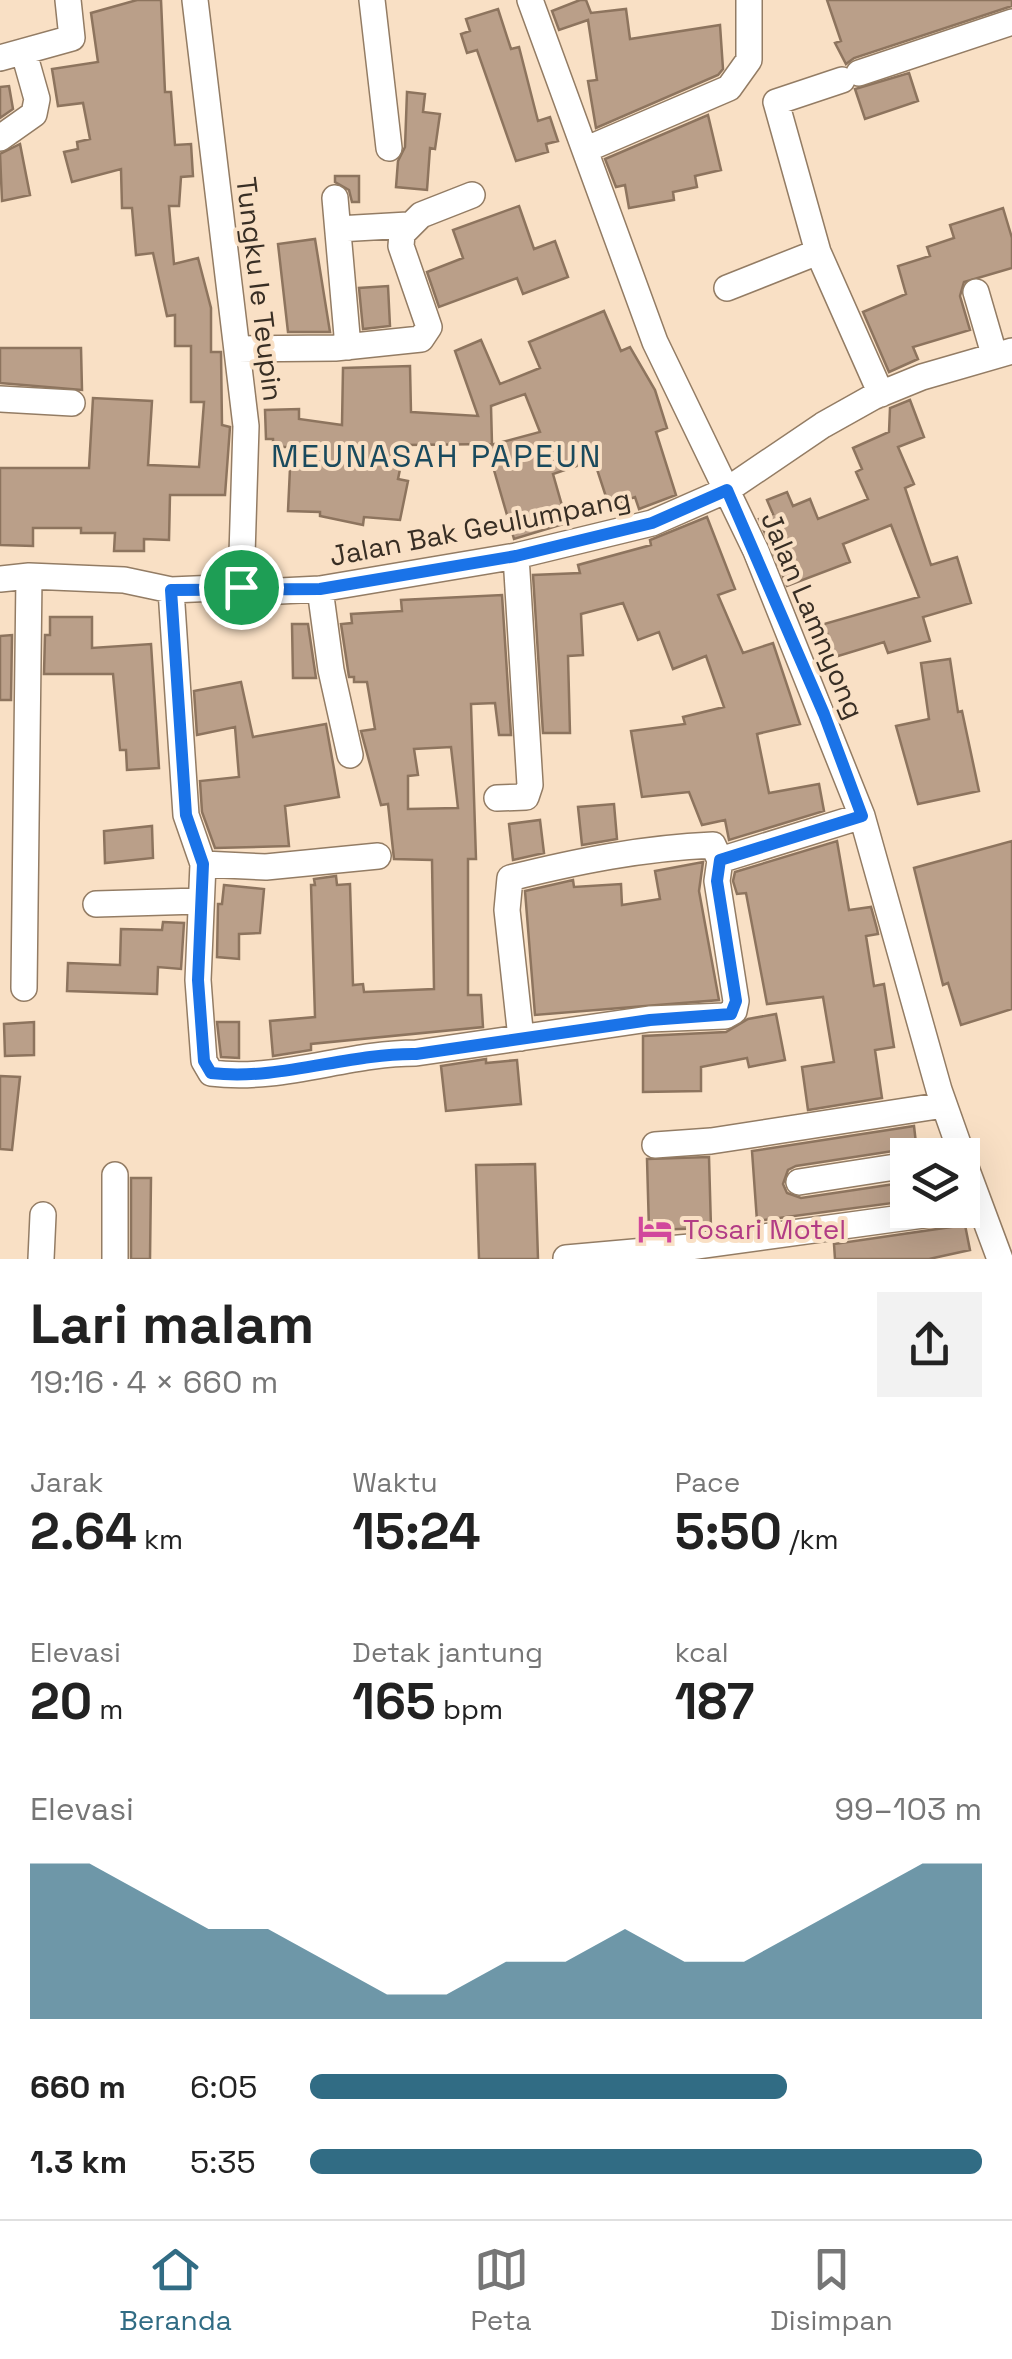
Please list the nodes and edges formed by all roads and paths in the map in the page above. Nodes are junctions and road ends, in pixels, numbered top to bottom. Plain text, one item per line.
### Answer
1 (68, 0) edge
2 (195, 0) edge
3 (372, 0) edge
4 (530, 0) edge
5 (749, 0) edge
6 (1012, 22) edge
7 (12, 55) edge
8 (0, 138) edge
9 (389, 148) dead end
10 (587, 148) junction
11 (472, 195) dead end
12 (335, 198) dead end
13 (408, 225) junction
14 (338, 230) junction
15 (818, 252) junction
16 (726, 288) dead end
17 (976, 292) dead end
18 (348, 347) junction
19 (238, 350) junction
20 (1003, 352) edge
21 (881, 394) junction
22 (0, 400) edge
23 (72, 403) dead end
24 (727, 490) junction
25 (516, 556) junction
26 (29, 576) junction
27 (0, 580) edge
28 (241, 587) junction
29 (320, 589) junction
30 (171, 590) junction
31 (350, 755) dead end
32 (496, 798) dead end
33 (862, 816) junction
34 (378, 856) dead end
35 (720, 860) junction
36 (203, 864) junction
37 (198, 901) junction
38 (96, 904) dead end
39 (24, 988) dead end
40 (521, 1038) junction
41 (944, 1105) junction
42 (956, 1138) edge
43 (655, 1145) dead end
44 (890, 1168) edge
45 (114, 1174) dead end
46 (799, 1182) dead end
47 (43, 1215) dead end
48 (890, 1220) edge
49 (980, 1228) edge
50 (566, 1258) edge
51 (41, 1259) edge
52 (116, 1259) edge
53 (1000, 1259) edge

1 - 7 street
2 - 19 street, Tungku Ie Teupin
3 - 9 street
4 - 10 street, Jalan Lamnyong
5 - 10 street
6 - 15 street
7 - 8 street
10 - 24 street, Jalan Lamnyong
11 - 13 street
12 - 14 street
13 - 14 street
13 - 18 street
14 - 18 street
15 - 16 street
15 - 21 street
17 - 20 street
18 - 19 street
19 - 28 street, Tungku Ie Teupin
20 - 21 street, Jalan Bak Geulumpang
21 - 24 street, Jalan Bak Geulumpang
22 - 23 street
24 - 25 street, Jalan Bak Geulumpang
24 - 33 street, Jalan Lamnyong
25 - 29 street, Jalan Bak Geulumpang
25 - 32 street
26 - 27 street, Jalan Bak Geulumpang
26 - 30 street, Jalan Bak Geulumpang
26 - 39 street
28 - 29 street, Jalan Bak Geulumpang
28 - 30 street, Jalan Bak Geulumpang
29 - 31 street
30 - 36 street
33 - 35 street
33 - 41 street, Jalan Lamnyong
34 - 36 street
35 - 40 street
35 - 40 street
36 - 37 street
37 - 38 street
37 - 40 street
41 - 42 street, Jalan Lamnyong
41 - 43 street
44 - 46 street
45 - 52 street
47 - 51 street
48 - 50 street
49 - 53 street, Jalan Lamnyong

